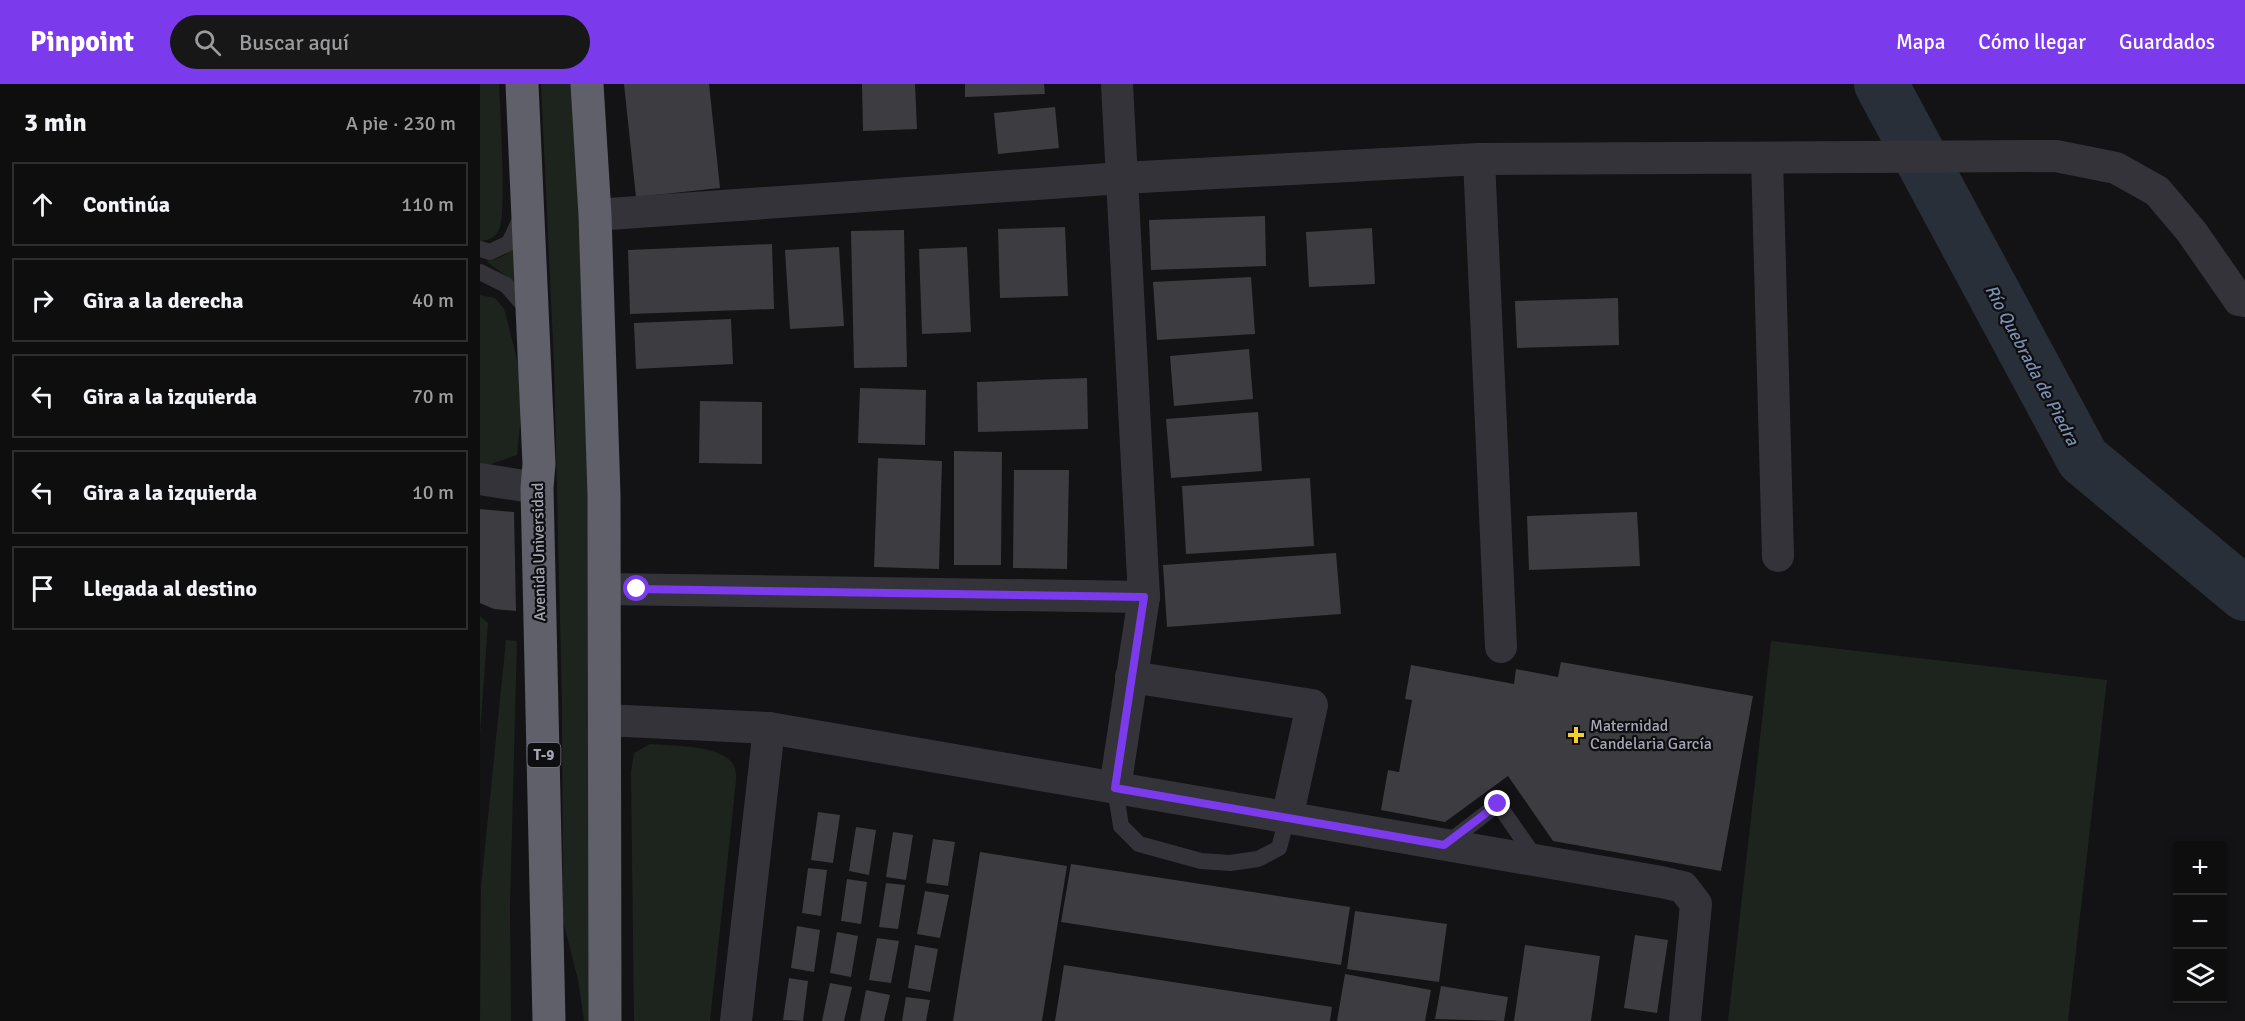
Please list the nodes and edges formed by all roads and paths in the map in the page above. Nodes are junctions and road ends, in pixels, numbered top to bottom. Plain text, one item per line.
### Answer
1 (522, 84) edge
2 (587, 84) edge
3 (1117, 84) edge
4 (1767, 158) junction
5 (1479, 159) junction
6 (1122, 178) junction
7 (527, 206) junction
8 (595, 215) junction
9 (480, 249) edge
10 (480, 272) edge
11 (2245, 301) edge
12 (533, 337) junction
13 (480, 479) edge
14 (537, 488) junction
15 (1778, 556) dead end
16 (604, 588) junction
17 (1144, 597) junction
18 (1501, 647) dead end
19 (1131, 677) junction
20 (605, 720) junction
21 (769, 728) junction
22 (1115, 788) junction
23 (1287, 819) junction
24 (1444, 845) junction
25 (1538, 861) junction
26 (549, 1021) edge
27 (605, 1021) edge
28 (736, 1021) edge
29 (1685, 1021) edge

1 - 7 highway, Avenida Universidad / T-9
2 - 8 highway
3 - 6 street
4 - 5 street
4 - 11 street
4 - 15 street
5 - 6 street
5 - 18 street
6 - 8 street
6 - 17 street
7 - 9 lane
7 - 12 highway, Avenida Universidad / T-9
8 - 16 highway
10 - 12 lane
12 - 14 highway, Avenida Universidad / T-9
13 - 14 street
14 - 26 highway, Avenida Universidad / T-9
16 - 17 street
16 - 20 highway
17 - 19 street
19 - 22 street
19 - 23 street
20 - 21 street
20 - 27 highway
21 - 22 street
21 - 28 street
22 - 23 street
22 - 23 lane
23 - 24 street
24 - 25 street
24 - 25 lane
25 - 29 street

